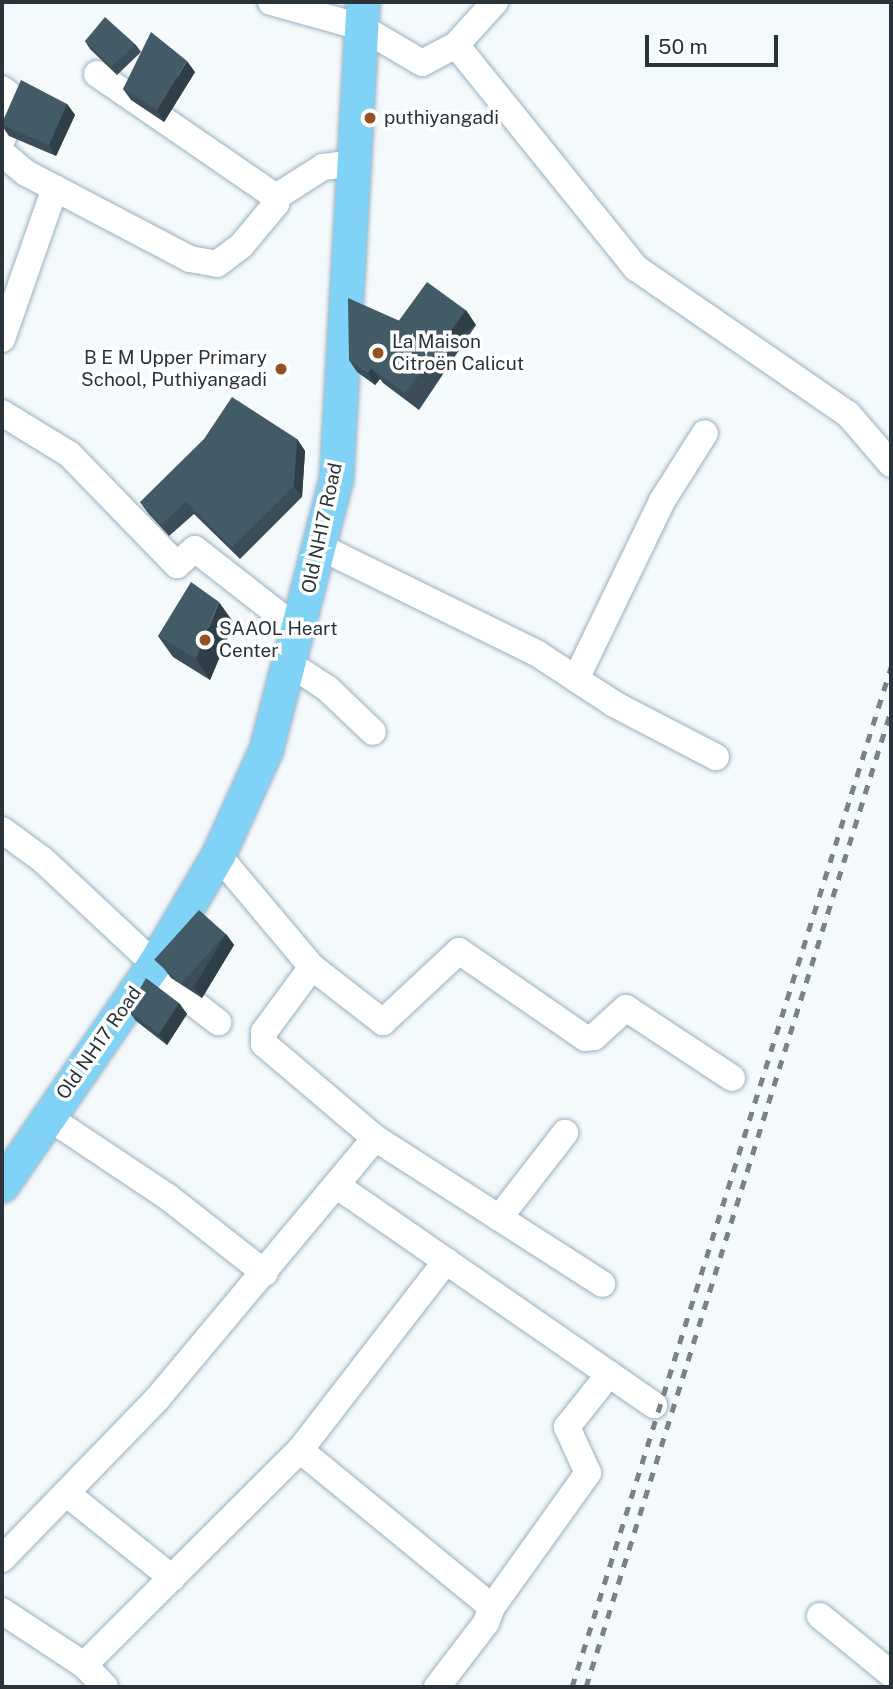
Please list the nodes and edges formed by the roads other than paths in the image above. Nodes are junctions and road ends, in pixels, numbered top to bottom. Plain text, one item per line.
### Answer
1 (271, 2) edge
2 (495, 2) edge
3 (362, 14) edge
4 (456, 45) junction
5 (97, 74) dead end
6 (2, 89) edge
7 (2, 140) edge
8 (2, 153) edge
9 (354, 163) junction
10 (55, 188) junction
11 (276, 197) junction
12 (2, 339) edge
13 (2, 413) edge
14 (705, 433) dead end
15 (891, 464) edge
16 (318, 547) junction
17 (300, 631) junction
18 (290, 664) junction
19 (576, 679) junction
20 (373, 732) dead end
21 (716, 757) dead end
22 (2, 830) edge
23 (218, 855) junction
24 (152, 967) junction
25 (312, 967) junction
26 (218, 1021) dead end
27 (732, 1078) dead end
28 (48, 1117) junction
29 (565, 1133) dead end
30 (375, 1138) junction
31 (2, 1185) edge
32 (336, 1185) junction
33 (499, 1218) junction
34 (446, 1261) junction
35 (265, 1273) junction
36 (602, 1284) dead end
37 (609, 1374) junction
38 (654, 1405) dead end
39 (300, 1450) junction
40 (66, 1493) junction
41 (2, 1559) edge
42 (172, 1578) junction
43 (492, 1607) junction
44 (2, 1611) edge
45 (820, 1616) dead end
46 (891, 1674) edge
47 (90, 1678) edge
48 (437, 1687) edge

1 - 3 street
2 - 4 street
3 - 4 street
3 - 9 main road, Old NH17 Road
4 - 15 street
5 - 11 street
6 - 7 street
8 - 10 street
9 - 11 street
9 - 16 main road, Old NH17 Road
10 - 11 street
10 - 12 street
13 - 17 street
14 - 19 street
16 - 17 main road, Old NH17 Road
16 - 19 street
17 - 18 main road, Old NH17 Road
18 - 20 street
18 - 23 main road, Old NH17 Road
19 - 21 street
22 - 24 street
23 - 24 main road, Old NH17 Road
23 - 25 street
24 - 26 street
24 - 28 main road, Old NH17 Road
25 - 27 street
25 - 30 street
28 - 31 main road, Old NH17 Road
28 - 35 street
29 - 33 street
30 - 32 street
30 - 33 street
32 - 34 street
32 - 35 street
33 - 36 street
34 - 37 street
34 - 39 street
35 - 40 street
37 - 38 street
37 - 43 street
39 - 42 street
39 - 43 street
40 - 41 street
40 - 42 street
42 - 47 street
43 - 48 street
44 - 47 street
45 - 46 street

